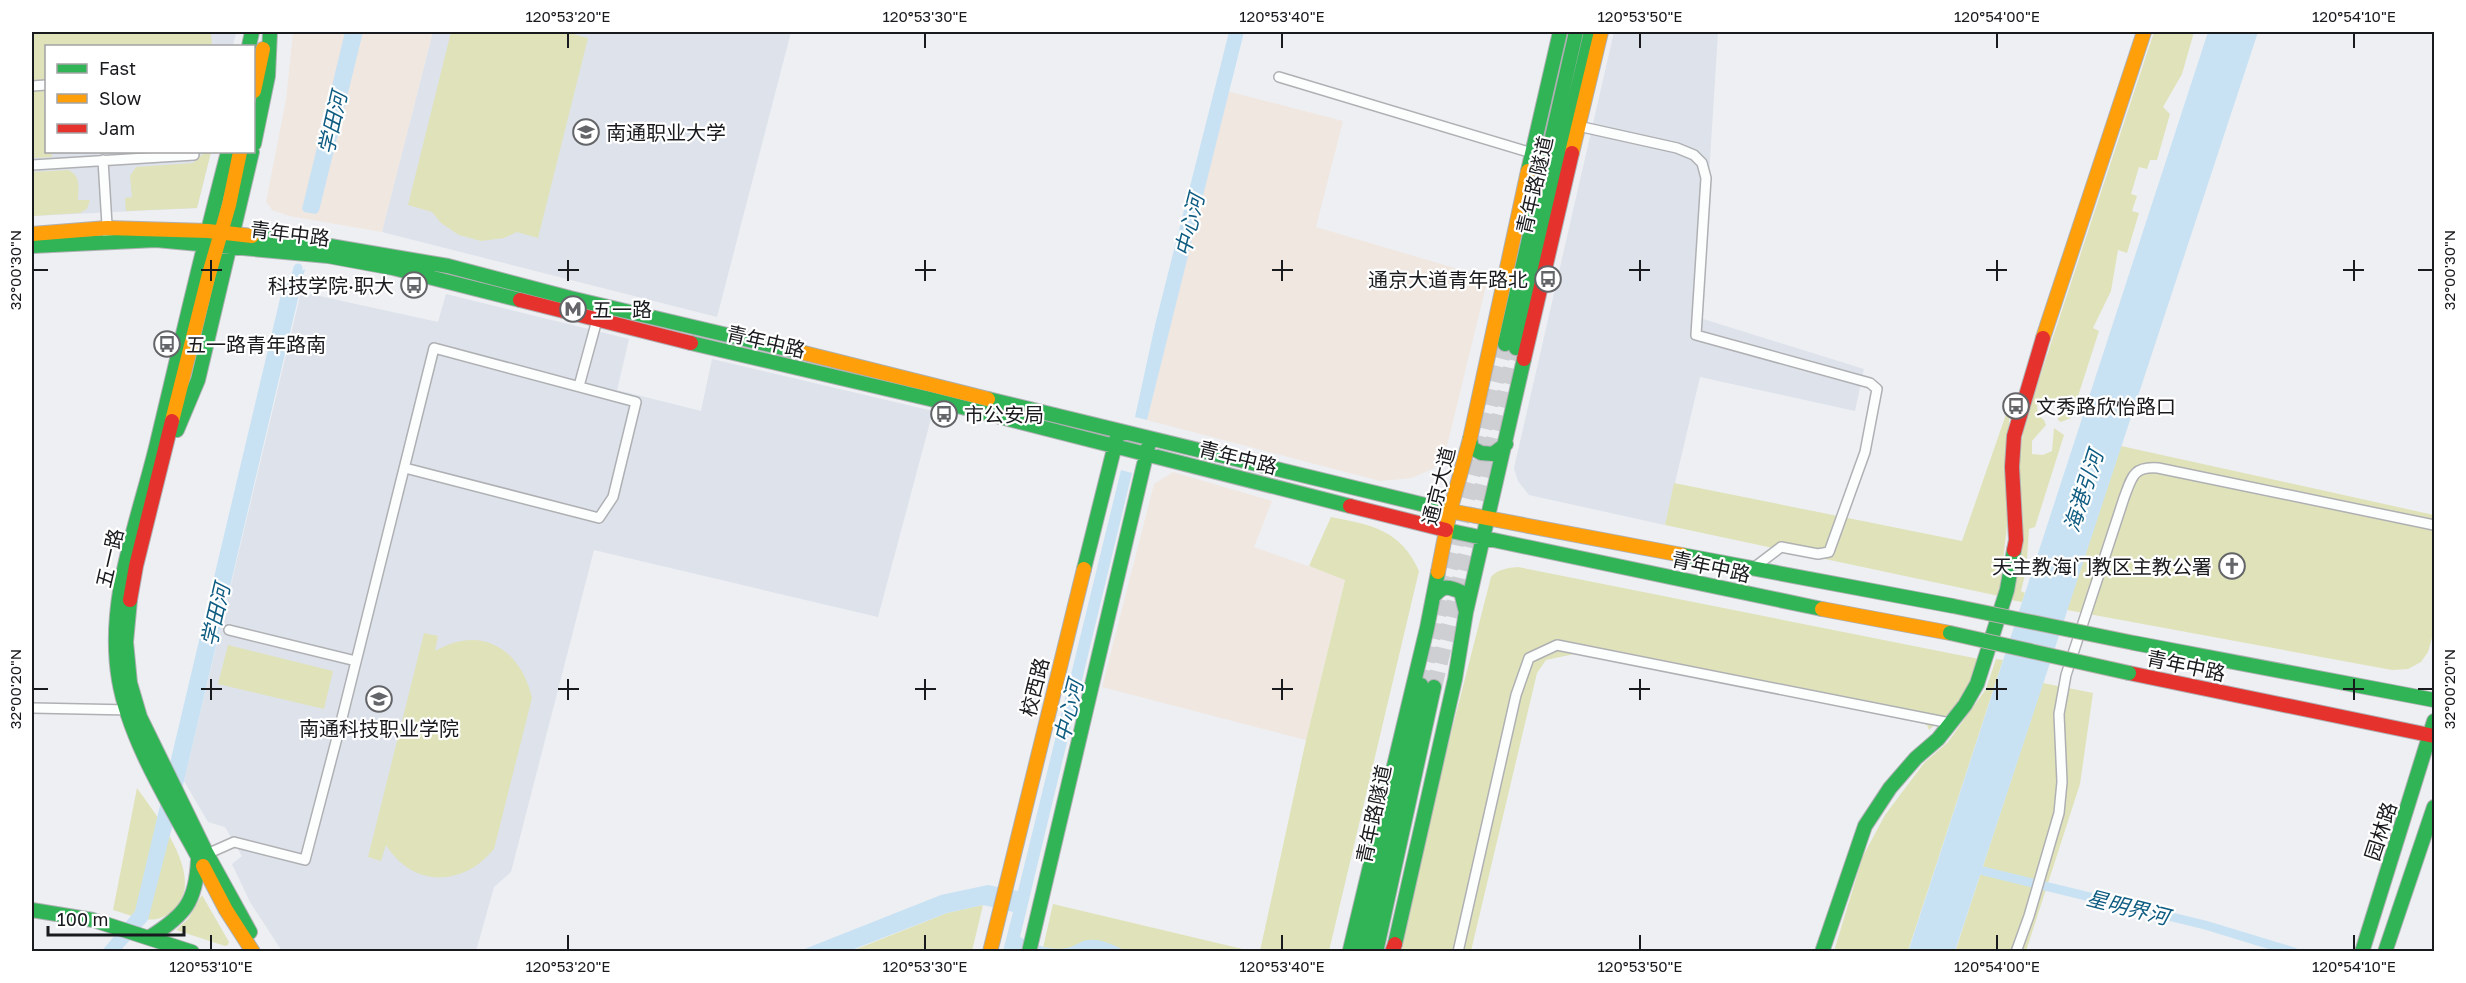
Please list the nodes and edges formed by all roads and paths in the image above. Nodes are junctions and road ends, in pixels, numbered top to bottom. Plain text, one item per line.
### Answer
1 (266, 32) edge
2 (270, 32) edge
3 (1560, 32) edge
4 (1576, 32) edge
5 (1591, 32) edge
6 (1601, 32) edge
7 (2144, 32) edge
8 (1279, 77) dead end
9 (255, 86) edge
10 (1578, 126) junction
11 (255, 139) edge
12 (228, 153) edge
13 (240, 153) edge
14 (252, 153) edge
15 (1532, 153) junction
16 (194, 155) dead end
17 (103, 160) junction
18 (32, 165) edge
19 (32, 234) edge
20 (108, 235) junction
21 (219, 238) junction
22 (32, 246) edge
23 (597, 320) junction
24 (579, 386) junction
25 (1116, 439) junction
26 (1470, 439) junction
27 (1150, 440) junction
28 (1506, 444) junction
29 (1147, 454) junction
30 (405, 468) junction
31 (1450, 511) junction
32 (1490, 519) junction
33 (2434, 525) edge
34 (1446, 530) junction
35 (1484, 539) junction
36 (1752, 569) junction
37 (1433, 597) junction
38 (1466, 612) junction
39 (229, 630) dead end
40 (356, 661) junction
41 (2434, 700) edge
42 (32, 708) edge
43 (133, 709) junction
44 (1950, 723) junction
45 (2433, 731) edge
46 (2434, 807) edge
47 (180, 812) junction
48 (202, 856) junction
49 (32, 910) edge
50 (145, 935) junction
51 (1030, 946) edge
52 (1393, 949) edge
53 (192, 951) edge
54 (253, 951) edge
55 (262, 951) edge
56 (990, 951) edge
57 (1353, 951) edge
58 (1376, 951) edge
59 (1458, 951) edge
60 (1822, 951) edge
61 (2016, 951) edge
62 (2362, 951) edge
63 (2385, 951) edge

1 - 9 main road
2 - 11 main road
3 - 15 main road, 通京大道
4 - 5 main road, 青年路隧道
6 - 10 main road
7 - 44 main road
8 - 15 street
10 - 28 main road
10 - 36 street
12 - 21 main road, 五一路
13 - 21 main road, 五一路
14 - 21 main road
15 - 26 main road, 通京大道
16 - 17 street
17 - 18 street
17 - 20 street
19 - 20 main road, 青年中路
20 - 21 main road, 青年中路
20 - 22 main road, 青年中路
21 - 23 main road, 青年中路
21 - 25 main road, 青年中路
21 - 43 main road, 五一路
21 - 43 main road, 五一路
23 - 24 street
23 - 25 main road, 青年中路
24 - 30 street
24 - 30 street
25 - 27 main road, 青年中路
25 - 29 main road, 青年中路
25 - 56 main road, 校西路
26 - 28 main road
26 - 31 main road, 通京大道
27 - 29 main road
27 - 31 main road, 青年中路
28 - 32 main road
29 - 34 main road, 青年中路
29 - 51 main road
30 - 40 street
31 - 32 main road, 青年中路
31 - 34 main road, 通京大道
32 - 35 main road
32 - 36 main road, 青年中路
33 - 61 street
34 - 35 main road, 青年中路
34 - 37 main road, 通京大道
35 - 38 main road
35 - 45 main road, 青年中路, bridge
36 - 41 main road, 青年中路, bridge
37 - 38 main road
37 - 57 main road, 通京大道
38 - 52 main road
39 - 40 street
40 - 48 street
42 - 43 street
43 - 47 main road, 五一路
43 - 47 main road, 五一路
44 - 59 street
44 - 60 main road
45 - 62 main road, 园林路
46 - 63 main road
47 - 48 main road, 五一路
48 - 50 main road
48 - 54 main road, 五一路
48 - 55 main road, 五一路
49 - 50 main road
50 - 53 main road
57 - 58 main road, 青年路隧道

